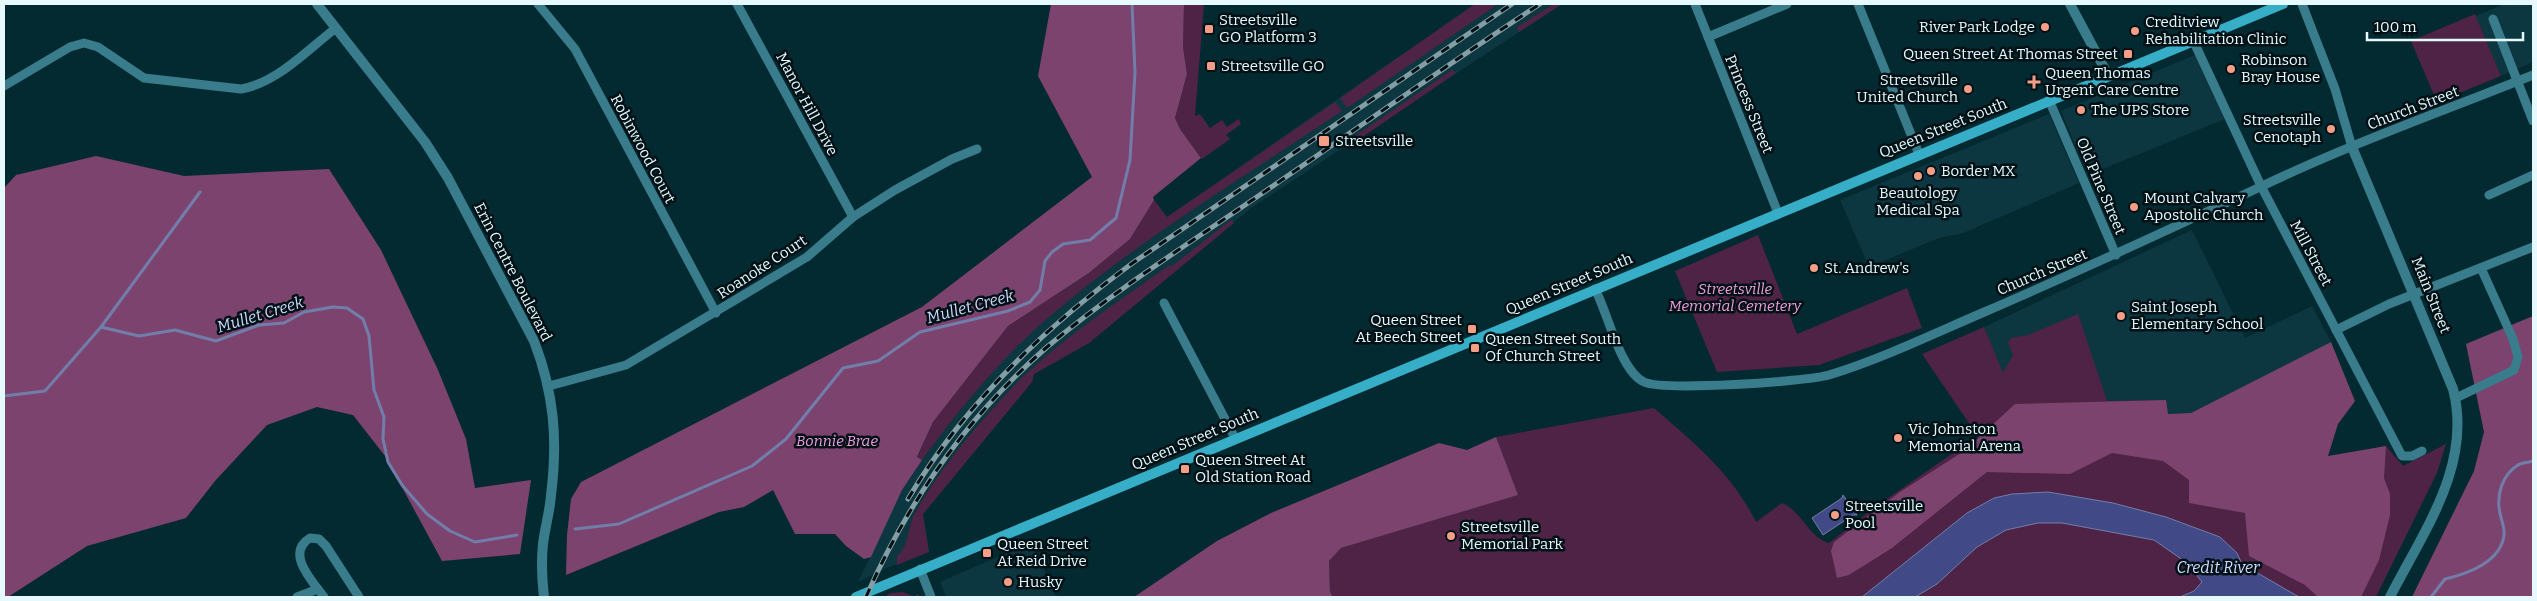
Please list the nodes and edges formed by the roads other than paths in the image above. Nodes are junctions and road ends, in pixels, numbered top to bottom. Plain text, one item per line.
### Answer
1 (317, 4) edge
2 (538, 4) edge
3 (737, 4) edge
4 (1695, 4) edge
5 (1787, 4) edge
6 (1858, 4) edge
7 (2070, 4) edge
8 (2282, 4) edge
9 (2302, 4) edge
10 (2493, 19) dead end
11 (336, 28) junction
12 (1708, 36) junction
13 (2193, 40) junction
14 (2533, 74) edge
15 (2108, 75) junction
16 (2517, 81) junction
17 (4, 86) edge
18 (2049, 100) junction
19 (2533, 121) edge
20 (2352, 147) junction
21 (977, 149) dead end
22 (1918, 154) junction
23 (2533, 176) edge
24 (2261, 186) junction
25 (2489, 195) dead end
26 (1778, 213) junction
27 (853, 217) junction
28 (2533, 247) edge
29 (2116, 255) junction
30 (2481, 268) junction
31 (1595, 289) junction
32 (2415, 294) junction
33 (1164, 303) dead end
34 (716, 313) junction
35 (2336, 330) junction
36 (550, 386) junction
37 (2456, 398) junction
38 (1235, 438) junction
39 (2422, 452) dead end
40 (920, 569) junction
41 (318, 589) junction
42 (297, 597) edge
43 (324, 597) edge
44 (358, 597) edge
45 (544, 597) edge
46 (856, 597) edge
47 (931, 597) edge
48 (2390, 597) edge

1 - 11 street, Erin Centre Boulevard
2 - 34 street, Robinwood Court
3 - 27 street, Manor Hill Drive
4 - 12 street, Princess Street
5 - 12 street
6 - 22 street
7 - 15 street
8 - 13 main road, Queen Street South
9 - 20 street, Main Street
10 - 16 street
11 - 17 street
11 - 36 street, Erin Centre Boulevard
12 - 26 street, Princess Street
13 - 15 main road, Queen Street South
13 - 24 street, Mill Street
14 - 16 street, Church Street
15 - 18 main road, Queen Street South
16 - 19 street
16 - 20 street, Church Street
18 - 22 main road, Queen Street South
18 - 29 street, Old Pine Street
20 - 24 street, Church Street
20 - 32 street, Main Street
21 - 27 street, Roanoke Court
22 - 26 main road, Queen Street South
23 - 25 street
24 - 29 street, Church Street
24 - 35 street, Mill Street
26 - 31 main road, Queen Street South
27 - 34 street, Roanoke Court
28 - 30 street
29 - 31 street, Church Street
30 - 32 street
30 - 37 street
31 - 38 main road, Queen Street South
32 - 35 street
32 - 37 street, Main Street
33 - 38 street
34 - 36 street, Roanoke Court
35 - 39 street, Mill Street
36 - 45 street, Erin Centre Boulevard
37 - 48 street, Main Street
38 - 40 main road, Queen Street South
40 - 46 main road, Queen Street South
40 - 47 street
41 - 42 street
41 - 43 street
41 - 44 street

